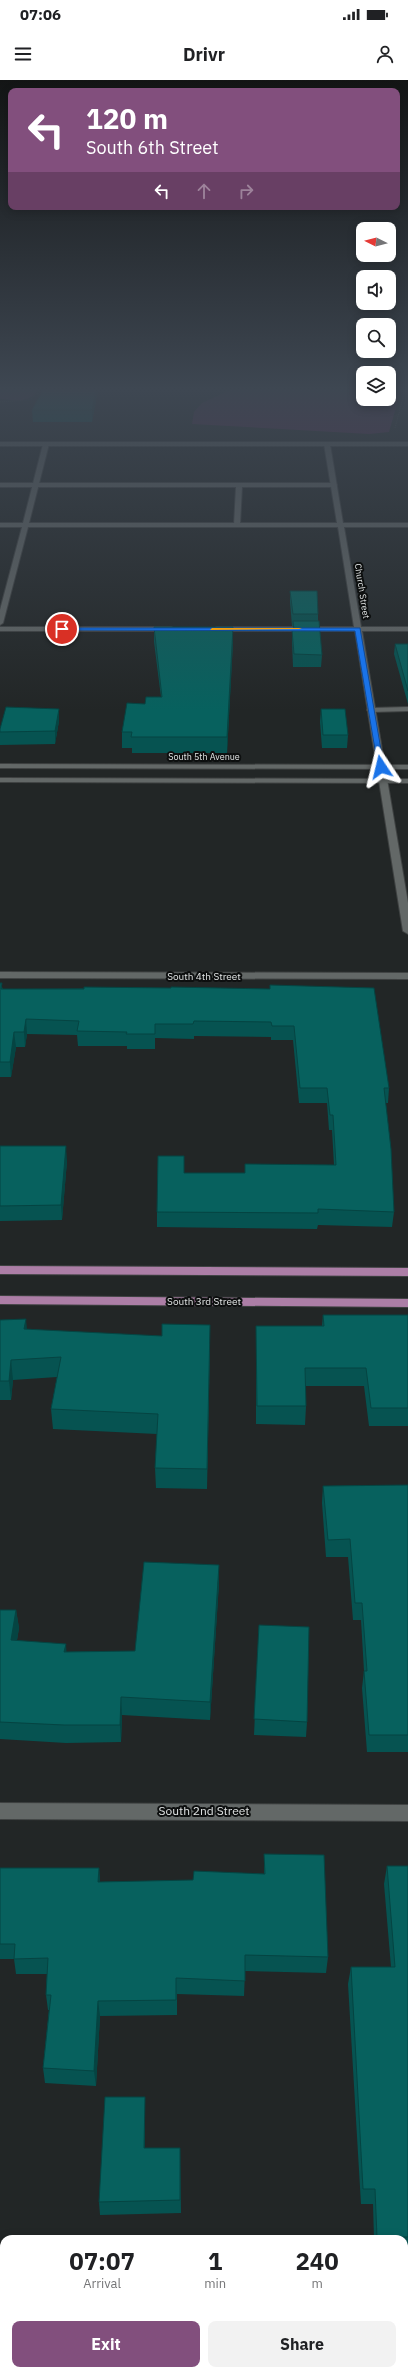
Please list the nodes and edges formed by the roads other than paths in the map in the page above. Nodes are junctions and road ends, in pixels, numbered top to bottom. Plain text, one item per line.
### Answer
1 (33, 497) edge
2 (238, 497) edge
3 (336, 497) edge
4 (0, 525) edge
5 (25, 525) junction
6 (237, 525) junction
7 (341, 525) junction
8 (408, 525) edge
9 (0, 623) edge
10 (0, 629) edge
11 (183, 629) edge
12 (207, 629) edge
13 (358, 629) junction
14 (408, 630) edge
15 (371, 710) junction
16 (408, 710) edge
17 (0, 766) edge
18 (381, 767) junction
19 (408, 767) edge
20 (0, 780) edge
21 (383, 781) junction
22 (408, 781) edge
23 (408, 931) edge
24 (0, 975) edge
25 (408, 976) edge
26 (0, 1270) edge
27 (408, 1272) edge
28 (0, 1300) edge
29 (408, 1303) edge
30 (0, 1811) edge
31 (408, 1812) edge

1 - 5 street
2 - 6 street
3 - 7 street, Church Street
4 - 5 street
5 - 6 street
5 - 9 street
6 - 7 street
7 - 8 street
7 - 13 street, Church Street
10 - 11 street
12 - 13 street
13 - 14 street
13 - 15 street, Church Street
15 - 16 street
15 - 18 street, Church Street
17 - 18 street, South 5th Avenue
18 - 19 street, South 5th Avenue
18 - 21 street, Church Street
20 - 21 street
21 - 22 street
21 - 23 street, Church Street
24 - 25 street, South 4th Street
26 - 27 main road
28 - 29 main road, South 3rd Street
30 - 31 street, South 2nd Street

